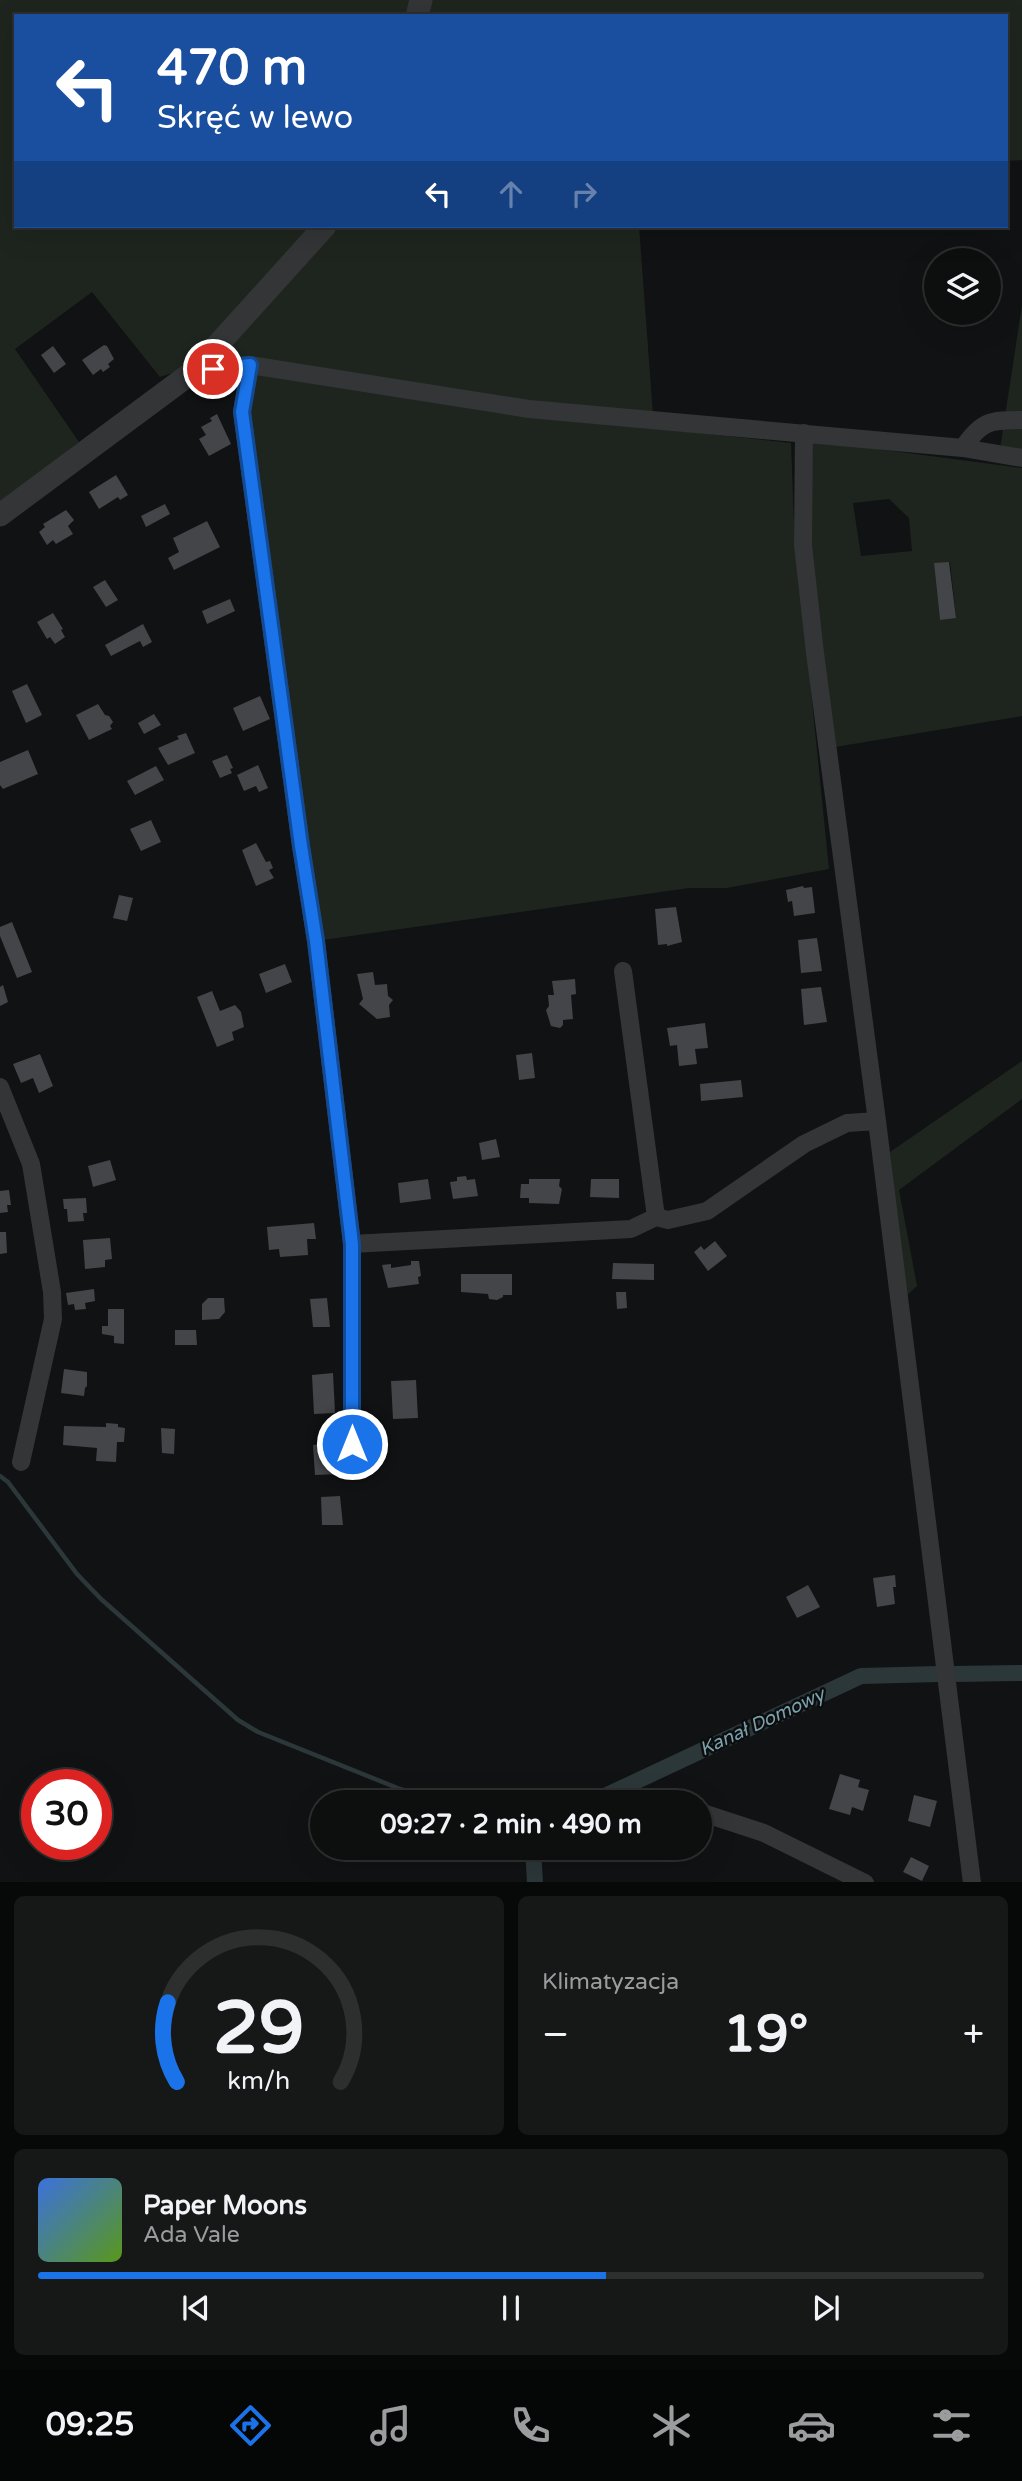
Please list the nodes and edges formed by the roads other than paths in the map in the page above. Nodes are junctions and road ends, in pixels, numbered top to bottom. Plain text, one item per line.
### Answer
1 (323, 228) edge
2 (250, 365) junction
3 (194, 371) junction
4 (1022, 420) edge
5 (804, 433) junction
6 (963, 448) junction
7 (1022, 458) edge
8 (0, 515) edge
9 (623, 971) dead end
10 (0, 1087) edge
11 (877, 1121) junction
12 (656, 1217) junction
13 (352, 1244) junction
14 (352, 1444) dead end
15 (21, 1462) dead end
16 (712, 1816) edge
17 (865, 1882) edge
18 (972, 1882) edge

1 - 3 street
2 - 3 street
2 - 5 street
2 - 13 street
3 - 8 street
4 - 6 street
5 - 6 street
5 - 11 street
6 - 7 street
9 - 12 street
10 - 15 street
11 - 12 street
11 - 18 street
12 - 13 street
13 - 14 street
16 - 17 street

